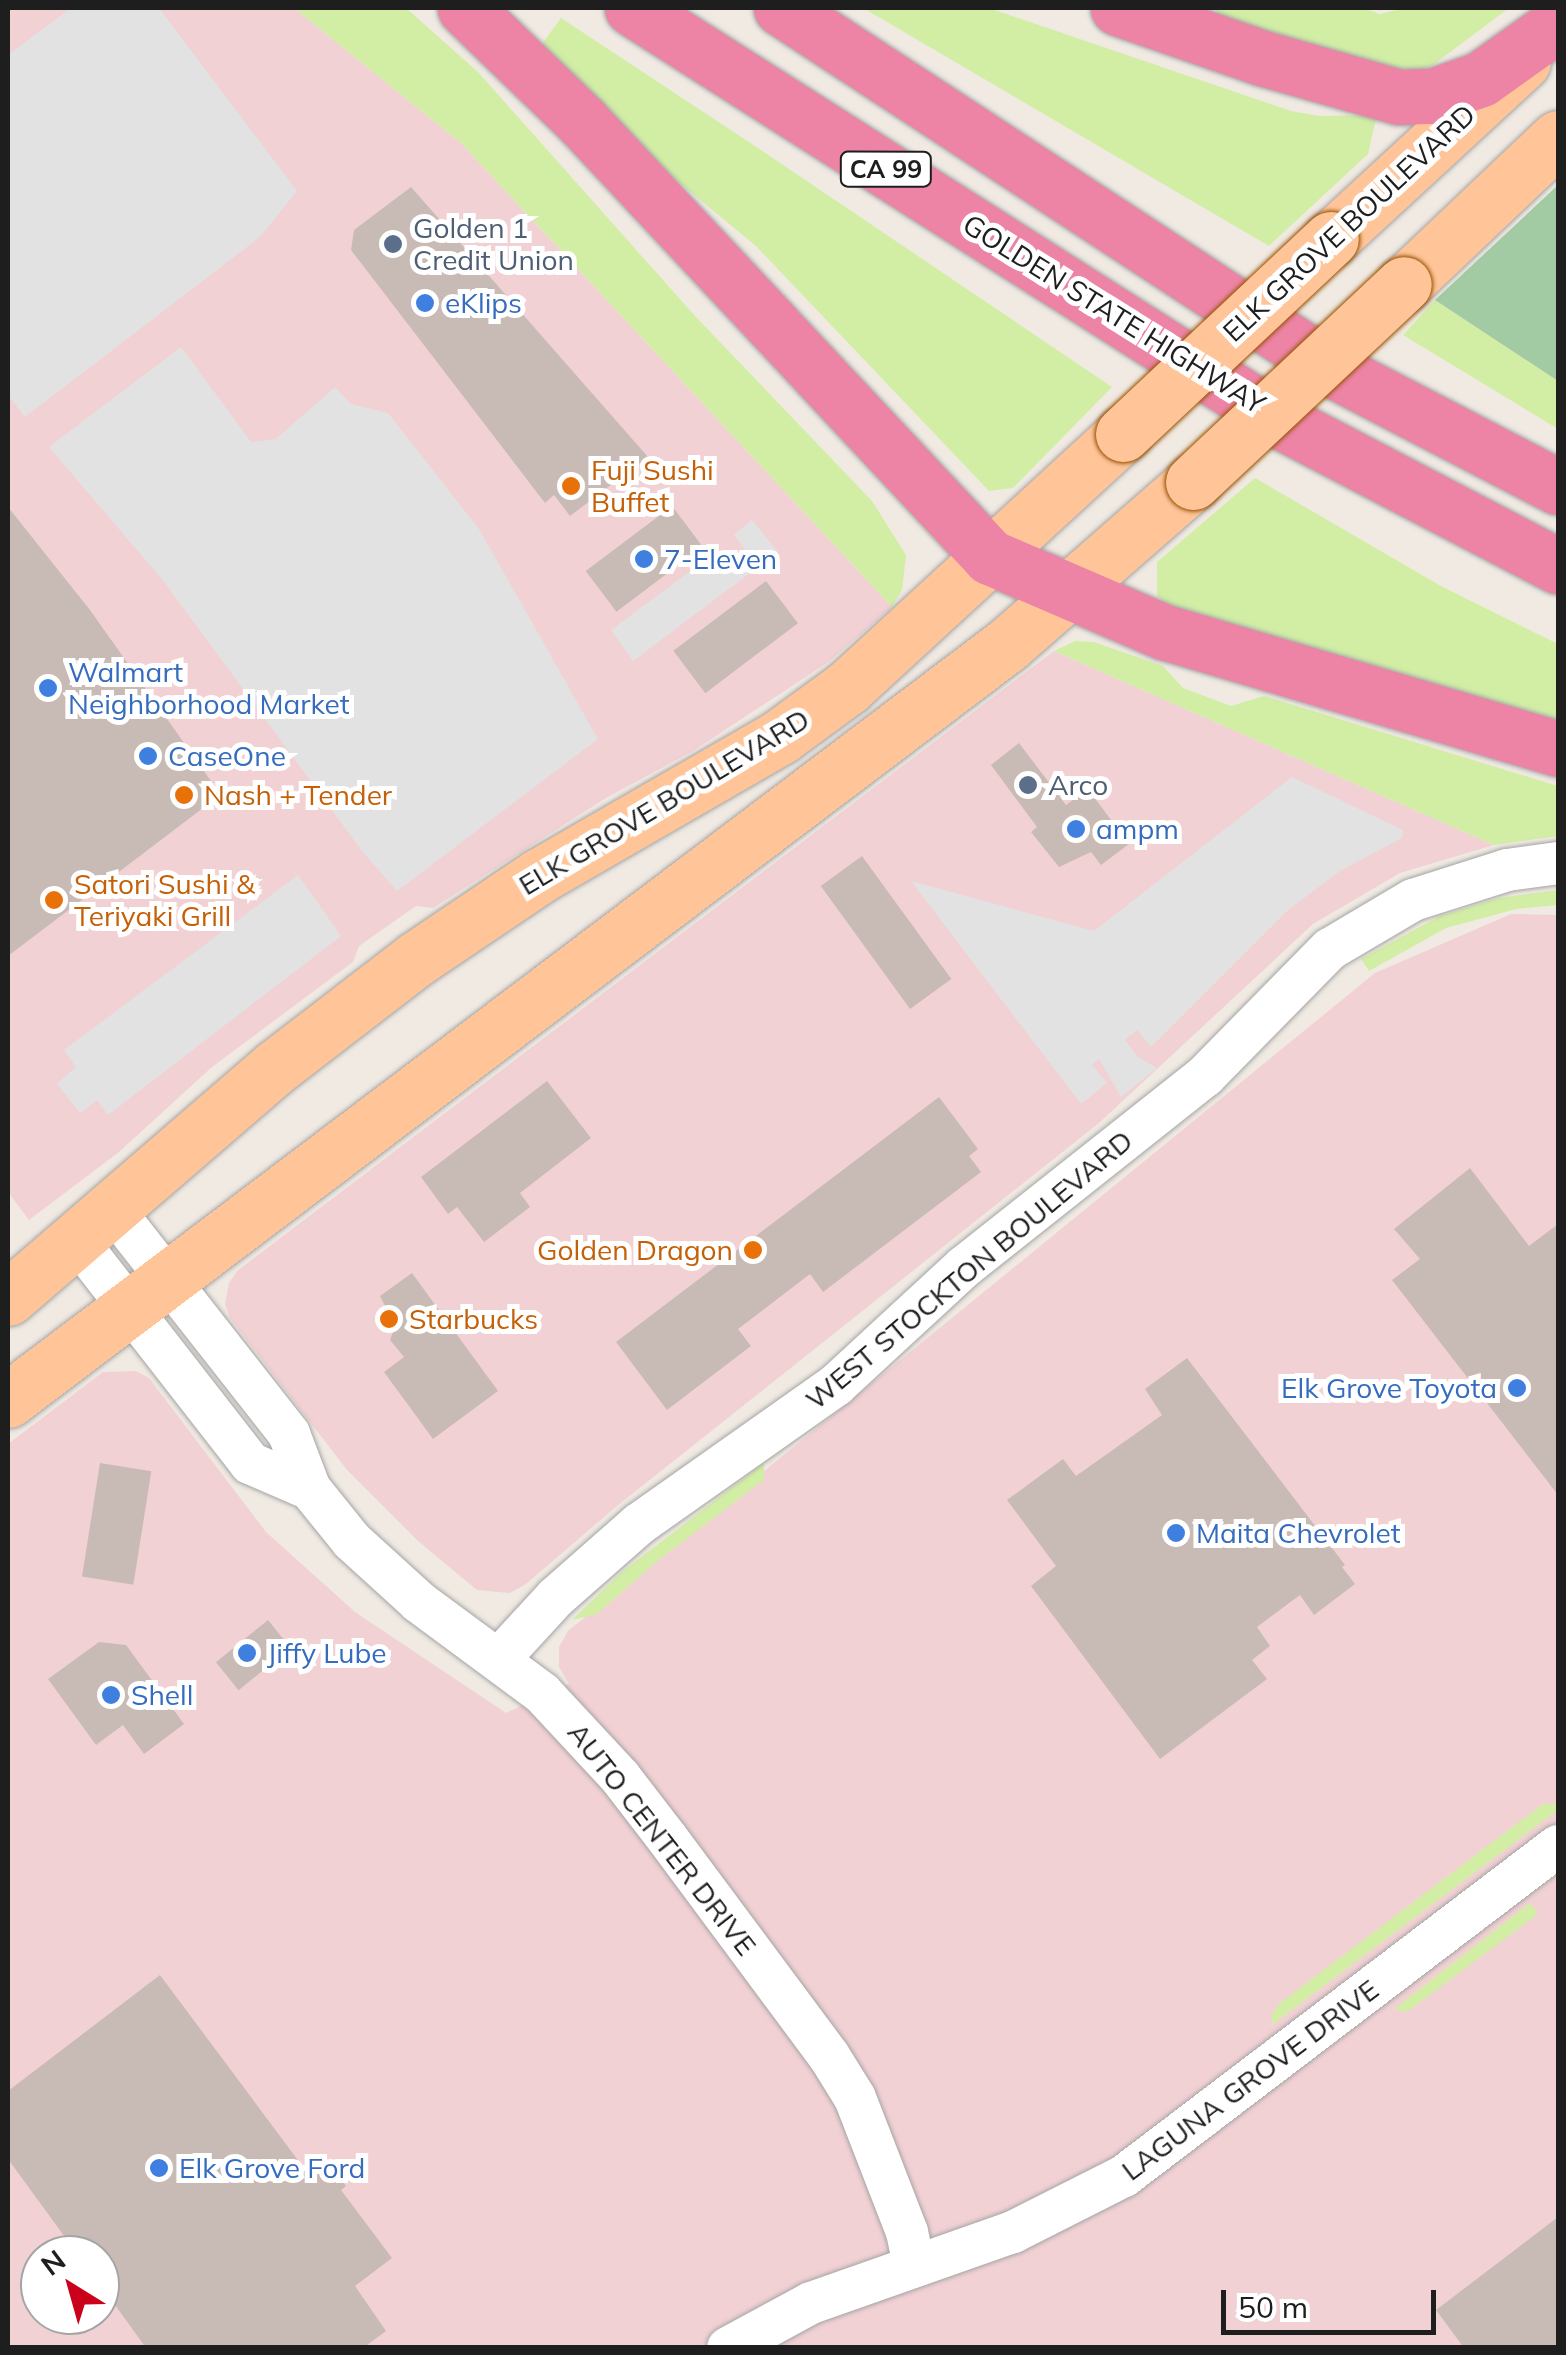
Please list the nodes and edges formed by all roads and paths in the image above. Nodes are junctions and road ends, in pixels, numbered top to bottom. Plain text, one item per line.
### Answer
1 (465, 8) edge
2 (632, 8) edge
3 (781, 8) edge
4 (1118, 8) edge
5 (1558, 26) edge
6 (1558, 138) edge
7 (1558, 487) edge
8 (990, 557) junction
9 (1558, 566) edge
10 (1068, 594) junction
11 (1558, 749) edge
12 (1558, 863) edge
13 (94, 1223) junction
14 (150, 1294) junction
15 (8, 1298) edge
16 (8, 1400) edge
17 (499, 1659) junction
18 (1558, 1846) edge
19 (914, 2264) junction
20 (728, 2348) edge

1 - 8 highway
2 - 9 highway, GOLDEN STATE HIGHWAY / CA 99
3 - 7 highway, CA 99
4 - 5 highway
5 - 8 main road, ELK GROVE BOULEVARD, bridge
6 - 10 main road, bridge
8 - 10 highway
8 - 13 main road, ELK GROVE BOULEVARD
10 - 11 highway
10 - 14 main road
12 - 17 street, WEST STOCKTON BOULEVARD
13 - 14 street, AUTO CENTER DRIVE
13 - 15 main road, ELK GROVE BOULEVARD
14 - 16 main road
14 - 17 street, AUTO CENTER DRIVE
17 - 19 street, AUTO CENTER DRIVE
18 - 19 street, LAGUNA GROVE DRIVE
19 - 20 street, LAGUNA GROVE DRIVE

